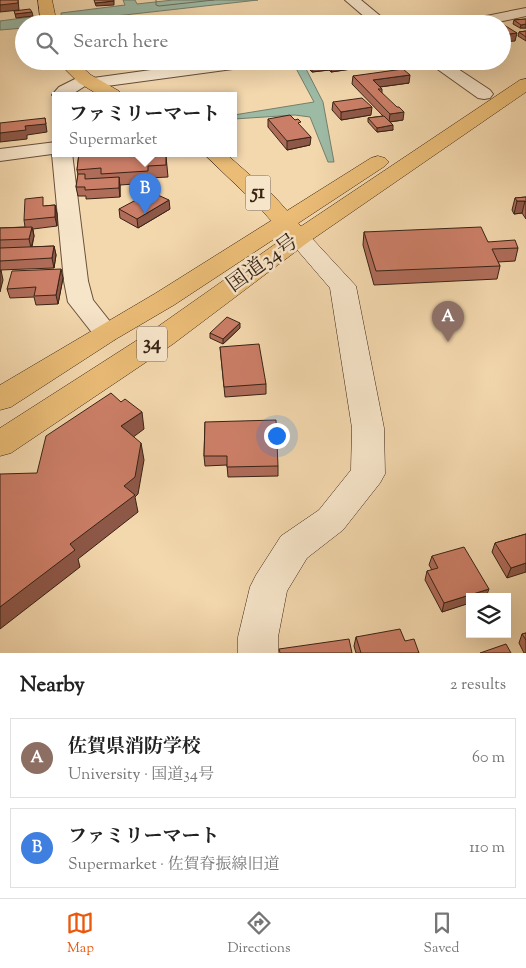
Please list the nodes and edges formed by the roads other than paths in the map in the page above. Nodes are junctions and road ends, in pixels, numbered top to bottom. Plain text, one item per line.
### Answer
1 (45, 0) edge
2 (352, 0) edge
3 (526, 12) edge
4 (47, 15) edge
5 (371, 15) edge
6 (511, 15) edge
7 (526, 67) edge
8 (76, 70) edge
9 (180, 70) edge
10 (447, 70) edge
11 (88, 81) junction
12 (526, 84) edge
13 (63, 92) edge
14 (107, 92) edge
15 (484, 94) junction
16 (52, 148) edge
17 (0, 155) edge
18 (62, 157) edge
19 (219, 157) edge
20 (292, 230) junction
21 (106, 333) junction
22 (0, 398) edge
23 (0, 444) edge
24 (258, 653) edge

1 - 4 main road
2 - 5 street
3 - 6 street
7 - 15 main road, 国道34号 / 34
8 - 11 main road
9 - 11 street
10 - 15 street
11 - 13 street
11 - 14 main road
12 - 20 main road, 国道34号 / 34
15 - 20 main road, 国道34号 / 34
16 - 17 street
18 - 21 street
19 - 20 main road, 51
20 - 21 main road, 国道34号 / 34
20 - 23 main road, 国道34号 / 34
20 - 24 street
21 - 22 main road, 国道34号 / 34

